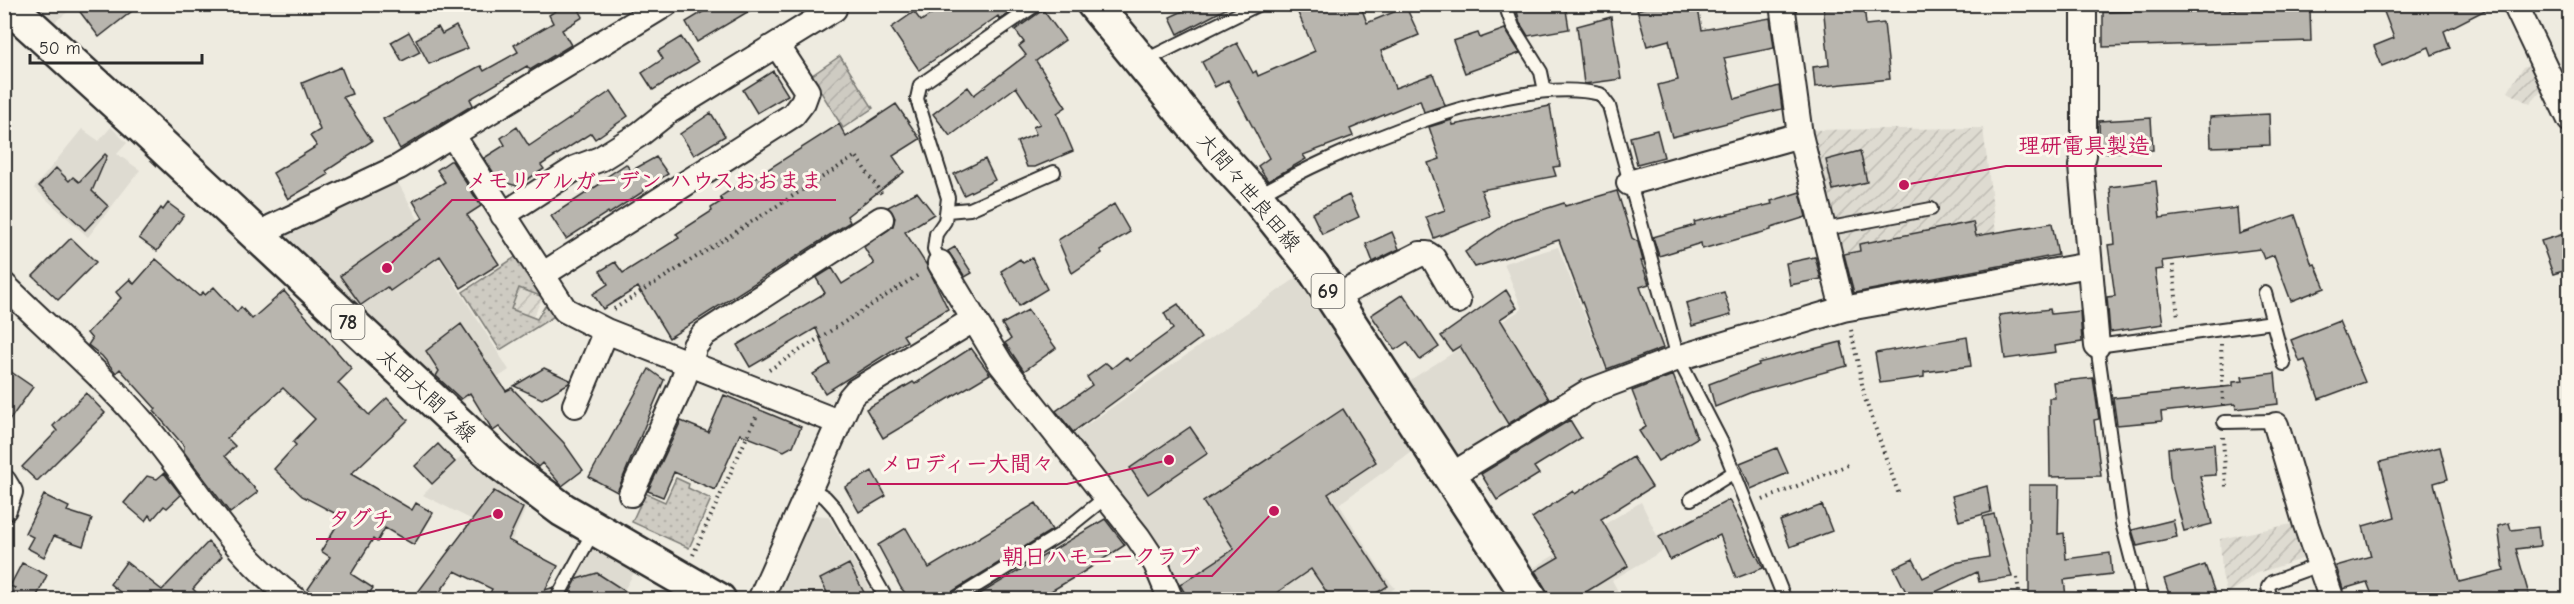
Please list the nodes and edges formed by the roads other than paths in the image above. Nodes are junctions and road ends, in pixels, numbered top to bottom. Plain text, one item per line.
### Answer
1 (7, 4) edge
2 (666, 4) edge
3 (1036, 4) edge
4 (1094, 4) edge
5 (1259, 4) edge
6 (1505, 4) edge
7 (1782, 4) edge
8 (2084, 4) edge
9 (2520, 6) edge
10 (836, 7) edge
11 (777, 45) junction
12 (1140, 62) junction
13 (1545, 91) junction
14 (2570, 120) edge
15 (1800, 135) junction
16 (453, 136) junction
17 (1054, 172) dead end
18 (1629, 183) junction
19 (1256, 196) junction
20 (1931, 209) dead end
21 (947, 211) junction
22 (503, 215) junction
23 (881, 219) road end
24 (1826, 229) junction
25 (257, 237) junction
26 (935, 265) joint
27 (2089, 265) junction
28 (542, 275) junction
29 (4, 285) edge
30 (2265, 293) dead end
31 (1333, 298) junction
32 (1458, 301) dead end
33 (1843, 309) junction
34 (973, 320) junction
35 (608, 322) junction
36 (2273, 322) junction
37 (2097, 346) junction
38 (1678, 358) junction
39 (688, 363) junction
40 (2284, 364) dead end
41 (575, 405) dead end
42 (838, 422) junction
43 (2224, 422) road end
44 (2276, 425) joint
45 (1734, 472) junction
46 (1450, 476) junction
47 (4, 482) edge
48 (811, 489) junction
49 (631, 494) dead end
50 (1106, 497) junction
51 (1691, 499) dead end
52 (4, 509) edge
53 (595, 529) junction
54 (2319, 565) junction
55 (957, 598) dead end
56 (296, 600) edge
57 (556, 600) edge
58 (719, 600) edge
59 (760, 600) edge
60 (887, 600) edge
61 (1172, 600) edge
62 (1531, 600) edge
63 (1785, 600) edge
64 (2142, 600) edge
65 (2271, 600) edge
66 (2332, 600) edge

1 - 25 main road, 太田大間々線 / 78
2 - 16 street
3 - 21 lane
4 - 12 main road, 大間々世良田線 / 69
5 - 12 lane
6 - 13 lane
7 - 15 street
8 - 27 street
9 - 14 street
10 - 11 street
11 - 22 street
11 - 28 street
12 - 19 main road, 大間々世良田線 / 69
13 - 18 lane
13 - 19 lane
15 - 18 street
15 - 24 street
16 - 22 street
16 - 25 street
17 - 21 lane
18 - 38 lane
19 - 31 main road, 大間々世良田線 / 69
20 - 24 lane
21 - 26 lane
22 - 28 street
23 - 39 street
24 - 33 street
25 - 53 main road, 太田大間々線 / 78
26 - 34 street
27 - 33 street
27 - 37 street
28 - 35 street
29 - 56 street
30 - 36 lane
31 - 32 street
31 - 46 main road, 大間々世良田線 / 69
33 - 38 street
34 - 42 street
34 - 50 street
35 - 39 street
35 - 41 street
36 - 37 lane
36 - 40 lane
37 - 64 lane
38 - 45 lane
38 - 46 street
39 - 42 street
39 - 49 street
42 - 48 street
43 - 44 lane
44 - 54 street
45 - 51 lane
45 - 63 lane
46 - 62 main road, 大間々世良田線 / 69
47 - 52 street
48 - 59 street
48 - 60 lane
50 - 55 lane
50 - 61 street
53 - 57 lane
53 - 58 main road, 太田大間々線 / 78
54 - 65 lane
54 - 66 street

